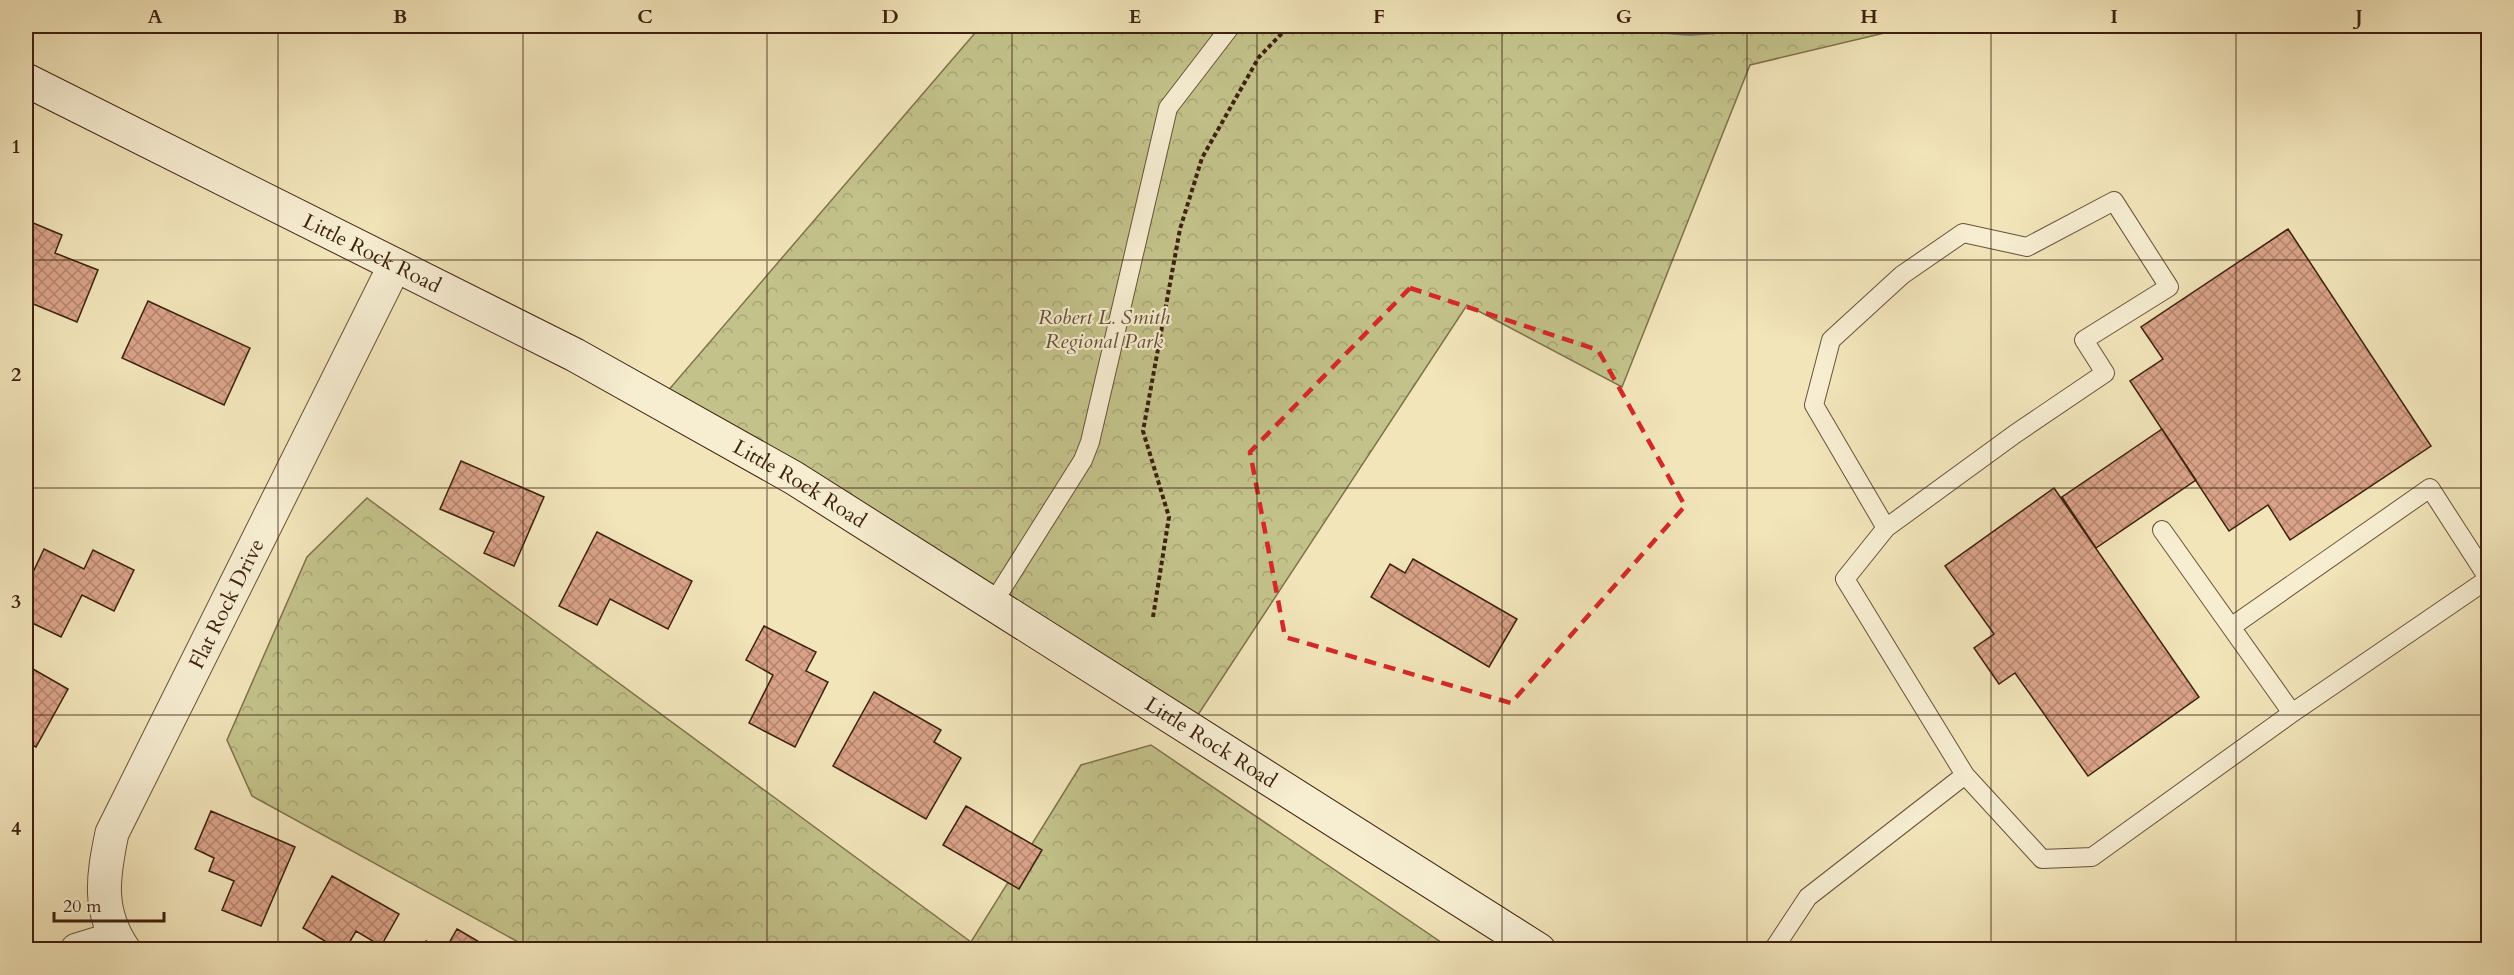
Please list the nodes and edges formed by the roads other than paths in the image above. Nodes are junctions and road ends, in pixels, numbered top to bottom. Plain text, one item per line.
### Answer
1 (1231, 26) edge
2 (26, 80) edge
3 (395, 265) junction
4 (1886, 528) junction
5 (2162, 530) dead end
6 (2488, 579) edge
7 (993, 603) junction
8 (2231, 627) junction
9 (2292, 713) junction
10 (1965, 776) junction
11 (120, 944) edge
12 (77, 950) edge
13 (1539, 950) edge
14 (1773, 950) edge

1 - 7 lane
2 - 3 main road, Little Rock Road
3 - 7 main road, Little Rock Road
3 - 11 main road, Flat Rock Drive
4 - 4 lane
4 - 10 lane
5 - 8 lane
6 - 8 lane
6 - 9 lane
7 - 13 main road, Little Rock Road
8 - 9 lane
9 - 10 lane
10 - 14 lane
11 - 12 main road

